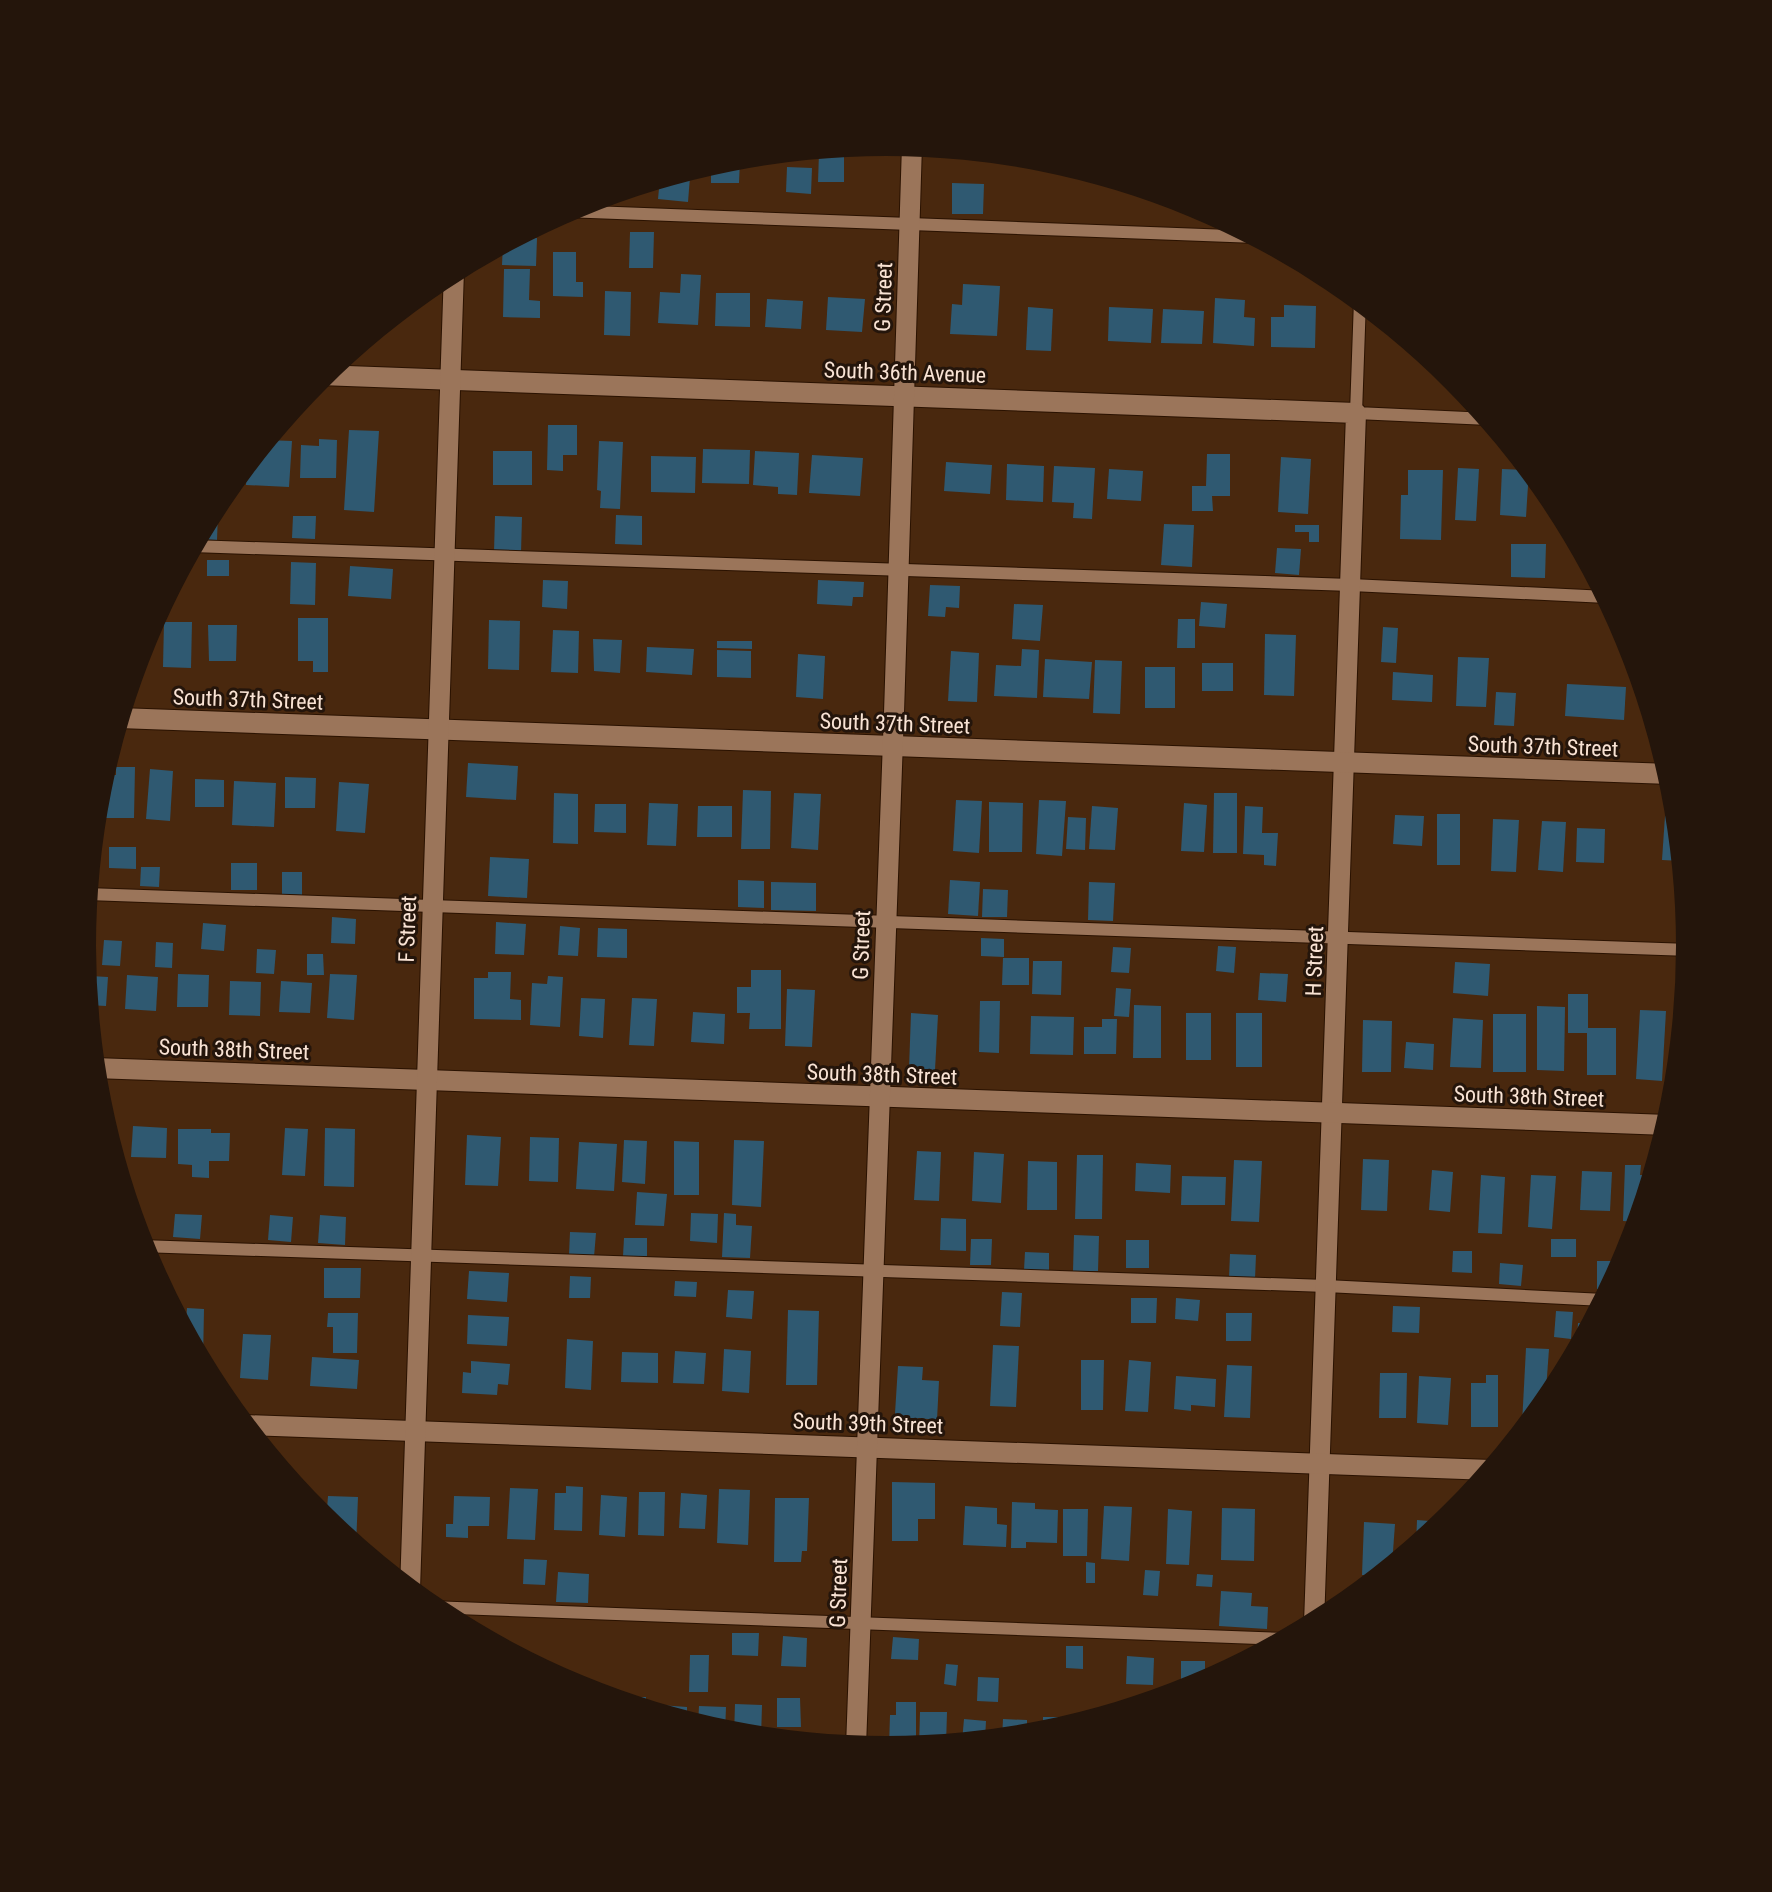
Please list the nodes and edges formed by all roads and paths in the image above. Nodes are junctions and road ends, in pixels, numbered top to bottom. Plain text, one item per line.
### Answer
1 (912, 157) edge
2 (594, 212) edge
3 (909, 224) junction
4 (1233, 236) edge
5 (453, 285) edge
6 (1360, 314) edge
7 (339, 376) edge
8 (450, 380) junction
9 (903, 396) junction
10 (1356, 413) junction
11 (1474, 418) edge
12 (205, 546) edge
13 (444, 555) junction
14 (899, 569) junction
15 (1351, 585) junction
16 (1595, 596) edge
17 (130, 718) edge
18 (438, 730) junction
19 (892, 747) junction
20 (1345, 763) junction
21 (1657, 774) edge
22 (98, 894) edge
23 (432, 905) junction
24 (885, 924) junction
25 (1339, 938) junction
26 (1676, 950) edge
27 (106, 1068) edge
28 (426, 1080) junction
29 (879, 1098) junction
30 (1332, 1113) junction
31 (1655, 1125) edge
32 (155, 1247) edge
33 (420, 1256) junction
34 (873, 1270) junction
35 (1326, 1286) junction
36 (1593, 1299) edge
37 (258, 1425) edge
38 (414, 1431) junction
39 (867, 1447) junction
40 (1320, 1464) junction
41 (1478, 1470) edge
42 (410, 1577) edge
43 (455, 1608) edge
44 (1315, 1609) edge
45 (861, 1623) junction
46 (1266, 1638) edge
47 (856, 1735) edge

1 - 3 street, G Street
2 - 3 lane
3 - 4 lane
3 - 9 street, G Street
5 - 8 street, F Street
6 - 10 lane, H Street
7 - 8 street, South 36th Avenue
8 - 9 street, South 36th Avenue
8 - 13 street, F Street
9 - 10 street, South 36th Avenue
9 - 14 street, G Street
10 - 11 lane, South 36th Avenue
10 - 15 street, H Street
12 - 13 lane
13 - 14 lane
13 - 18 street, F Street
14 - 15 lane
14 - 19 street, G Street
15 - 16 lane
15 - 20 street, H Street
17 - 18 street, South 37th Street
18 - 19 street, South 37th Street
18 - 23 street, F Street
19 - 20 street, South 37th Street
19 - 24 street, G Street
20 - 21 street, South 37th Street
20 - 25 street, H Street
22 - 23 lane
23 - 24 lane
23 - 28 street, F Street
24 - 25 lane
24 - 29 street, G Street
25 - 26 lane
25 - 30 street, H Street
27 - 28 street, South 38th Street
28 - 29 street, South 38th Street
28 - 33 street, F Street
29 - 30 street, South 38th Street
29 - 34 street, G Street
30 - 31 street, South 38th Street
30 - 35 street, H Street
32 - 33 lane
33 - 34 lane
33 - 38 street, F Street
34 - 35 lane
34 - 39 street, G Street
35 - 36 lane
35 - 40 street, H Street
37 - 38 street, South 39th Street
38 - 39 street, South 39th Street
38 - 42 street, F Street
39 - 40 street, South 39th Street
39 - 45 street, G Street
40 - 41 street, South 39th Street
40 - 44 street, H Street
43 - 45 lane
45 - 46 lane
45 - 47 street, G Street

